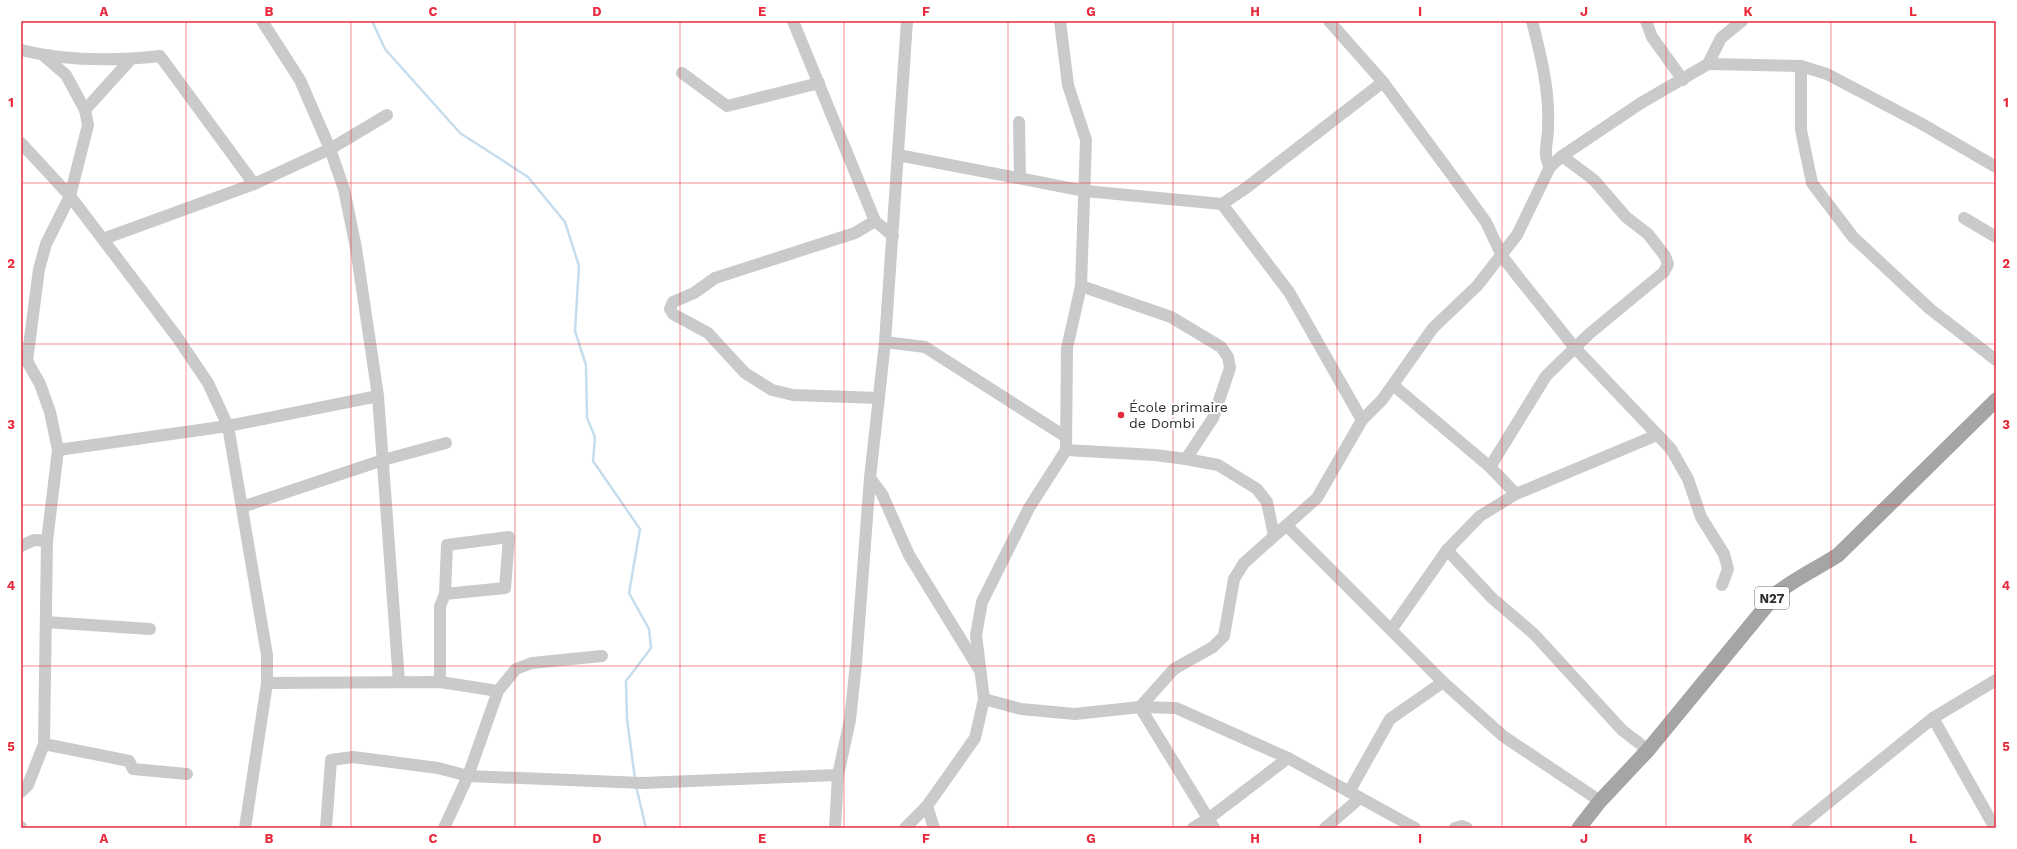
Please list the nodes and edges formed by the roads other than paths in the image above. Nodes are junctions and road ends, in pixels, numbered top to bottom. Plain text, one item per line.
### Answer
1 (262, 21) edge
2 (793, 21) edge
3 (907, 21) edge
4 (1060, 21) edge
5 (1330, 21) edge
6 (1532, 21) edge
7 (1646, 21) edge
8 (1742, 21) edge
9 (21, 50) edge
10 (44, 56) junction
11 (131, 59) junction
12 (1708, 64) junction
13 (1801, 66) junction
14 (682, 73) dead end
15 (1683, 80) junction
16 (1383, 82) junction
17 (820, 83) junction
18 (85, 110) junction
19 (387, 115) dead end
20 (1019, 122) dead end
21 (21, 143) edge
22 (330, 149) junction
23 (898, 155) junction
24 (1562, 156) junction
25 (1550, 167) junction
26 (1996, 167) edge
27 (1020, 178) junction
28 (254, 184) junction
29 (1085, 191) junction
30 (70, 196) junction
31 (1222, 204) junction
32 (1964, 218) dead end
33 (875, 221) junction
34 (893, 236) junction
35 (1996, 237) edge
36 (103, 239) junction
37 (1502, 256) junction
38 (1081, 286) junction
39 (885, 342) junction
40 (1575, 348) junction
41 (24, 360) edge
42 (1996, 360) edge
43 (1393, 385) junction
44 (378, 396) junction
45 (879, 398) junction
46 (1996, 400) edge
47 (1362, 420) junction
48 (228, 426) junction
49 (1658, 436) junction
50 (1066, 437) junction
51 (446, 443) dead end
52 (58, 450) junction
53 (1066, 450) junction
54 (1186, 459) junction
55 (383, 460) junction
56 (1490, 467) junction
57 (870, 478) junction
58 (1516, 494) junction
59 (242, 507) junction
60 (1287, 526) junction
61 (1274, 536) junction
62 (47, 541) junction
63 (21, 546) edge
64 (1447, 550) junction
65 (1722, 585) dead end
66 (445, 594) junction
67 (46, 622) junction
68 (150, 629) dead end
69 (1391, 630) junction
70 (602, 656) dead end
71 (980, 671) junction
72 (1996, 680) edge
73 (399, 682) junction
74 (440, 682) junction
75 (1443, 682) junction
76 (267, 683) junction
77 (498, 691) junction
78 (984, 699) junction
79 (1140, 707) junction
80 (1933, 718) junction
81 (44, 744) junction
82 (1648, 750) junction
83 (1288, 758) junction
84 (188, 774) dead end
85 (838, 775) junction
86 (468, 776) junction
87 (21, 792) edge
88 (1354, 795) junction
89 (1600, 801) junction
90 (927, 806) junction
91 (1211, 823) edge
92 (245, 828) edge
93 (326, 828) edge
94 (444, 828) edge
95 (835, 828) edge
96 (904, 828) edge
97 (934, 828) edge
98 (1193, 828) edge
99 (1325, 828) edge
100 (1415, 828) edge
101 (1455, 828) edge
102 (1467, 828) edge
103 (1579, 828) edge
104 (1797, 828) edge
105 (1995, 828) edge

1 - 22 street
2 - 17 street
3 - 23 street
4 - 29 street
5 - 16 street
6 - 25 street
7 - 15 street
8 - 12 street
9 - 10 street
10 - 11 street
10 - 18 street
11 - 18 street
11 - 28 street
12 - 13 street
12 - 15 street
13 - 26 street
13 - 42 street
14 - 17 street
15 - 24 street
16 - 31 street
16 - 37 street
17 - 33 street
18 - 30 street
19 - 22 street
20 - 27 street
21 - 30 street
22 - 28 street
22 - 44 street
23 - 27 street
23 - 34 street
24 - 25 street
24 - 40 street
25 - 37 street
27 - 29 street
28 - 36 street
29 - 31 street
29 - 38 street
30 - 36 street
30 - 41 street
31 - 47 street
32 - 35 street
33 - 34 street
33 - 45 street
34 - 39 street
36 - 48 street
37 - 40 street
37 - 43 street
38 - 50 street
38 - 54 street
39 - 45 street
39 - 50 street
40 - 49 street
40 - 56 street
41 - 52 street
43 - 47 street
43 - 56 street
44 - 48 street
44 - 55 street
45 - 57 street
46 - 82 main road, N27
47 - 60 street
48 - 52 street
48 - 59 street
49 - 58 street
49 - 65 street
50 - 53 street
51 - 55 street
52 - 62 street
53 - 54 street
53 - 71 street
54 - 61 street
55 - 59 street
55 - 73 street
56 - 58 street
57 - 71 street
57 - 85 street
58 - 64 street
59 - 76 street
60 - 61 street
60 - 69 street
61 - 79 street
62 - 63 street
62 - 67 street
64 - 69 street
64 - 82 street
66 - 66 street
66 - 74 street
67 - 68 street
67 - 81 street
69 - 75 street
70 - 77 street
71 - 78 street
72 - 80 street
73 - 74 street
73 - 76 street
74 - 77 street
75 - 88 street
75 - 89 street
76 - 92 street
77 - 86 street
78 - 79 street
78 - 90 street
79 - 83 street
79 - 91 street
80 - 104 street
80 - 105 street
81 - 84 street
81 - 87 street
82 - 89 main road, N27
83 - 88 street
83 - 91 street
85 - 86 street
85 - 95 street
86 - 93 street
86 - 94 street
88 - 99 street
88 - 100 street
89 - 103 main road, N27
90 - 96 street
90 - 97 street
91 - 98 street
101 - 102 street

